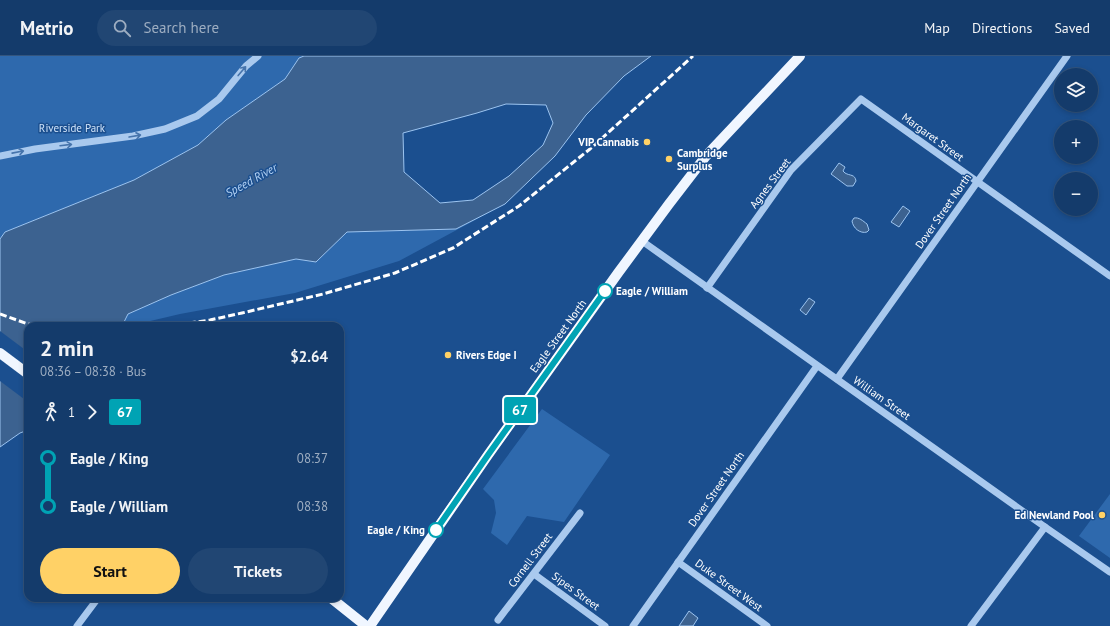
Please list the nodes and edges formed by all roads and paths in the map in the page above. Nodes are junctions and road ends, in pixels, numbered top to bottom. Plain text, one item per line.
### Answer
1 (258, 56) edge
2 (800, 56) edge
3 (1067, 56) edge
4 (861, 99) joint
5 (0, 156) edge
6 (977, 182) junction
7 (642, 241) junction
8 (1110, 276) edge
9 (707, 288) junction
10 (0, 353) edge
11 (817, 366) junction
12 (24, 371) edge
13 (837, 380) junction
14 (580, 513) dead end
15 (1045, 527) junction
16 (678, 562) junction
17 (1110, 572) edge
18 (534, 574) junction
19 (95, 602) edge
20 (335, 602) edge
21 (498, 620) dead end
22 (77, 626) edge
23 (366, 626) edge
24 (370, 626) edge
25 (605, 626) edge
26 (633, 626) edge
27 (767, 626) edge
28 (971, 626) edge

5 -> 1 street
2 - 7 main road, Eagle Street North
3 - 6 street, Dover Street North
4 - 6 street, Margaret Street
4 - 9 street, Agnes Street
6 - 8 street, Margaret Street
6 - 13 street, Dover Street North
7 - 9 street, William Street
7 - 24 main road, Eagle Street North
9 - 11 street, William Street
10 - 12 main road
11 - 13 street, William Street
11 - 16 street, Dover Street North
13 - 15 street, William Street
14 - 18 street, Cornell Street
15 - 17 street, William Street
15 - 28 street
16 - 26 street, Dover Street North
16 - 27 street, Duke Street West
18 - 21 street, Cornell Street
18 - 25 street, Sipes Street
19 - 22 street
20 - 23 main road

